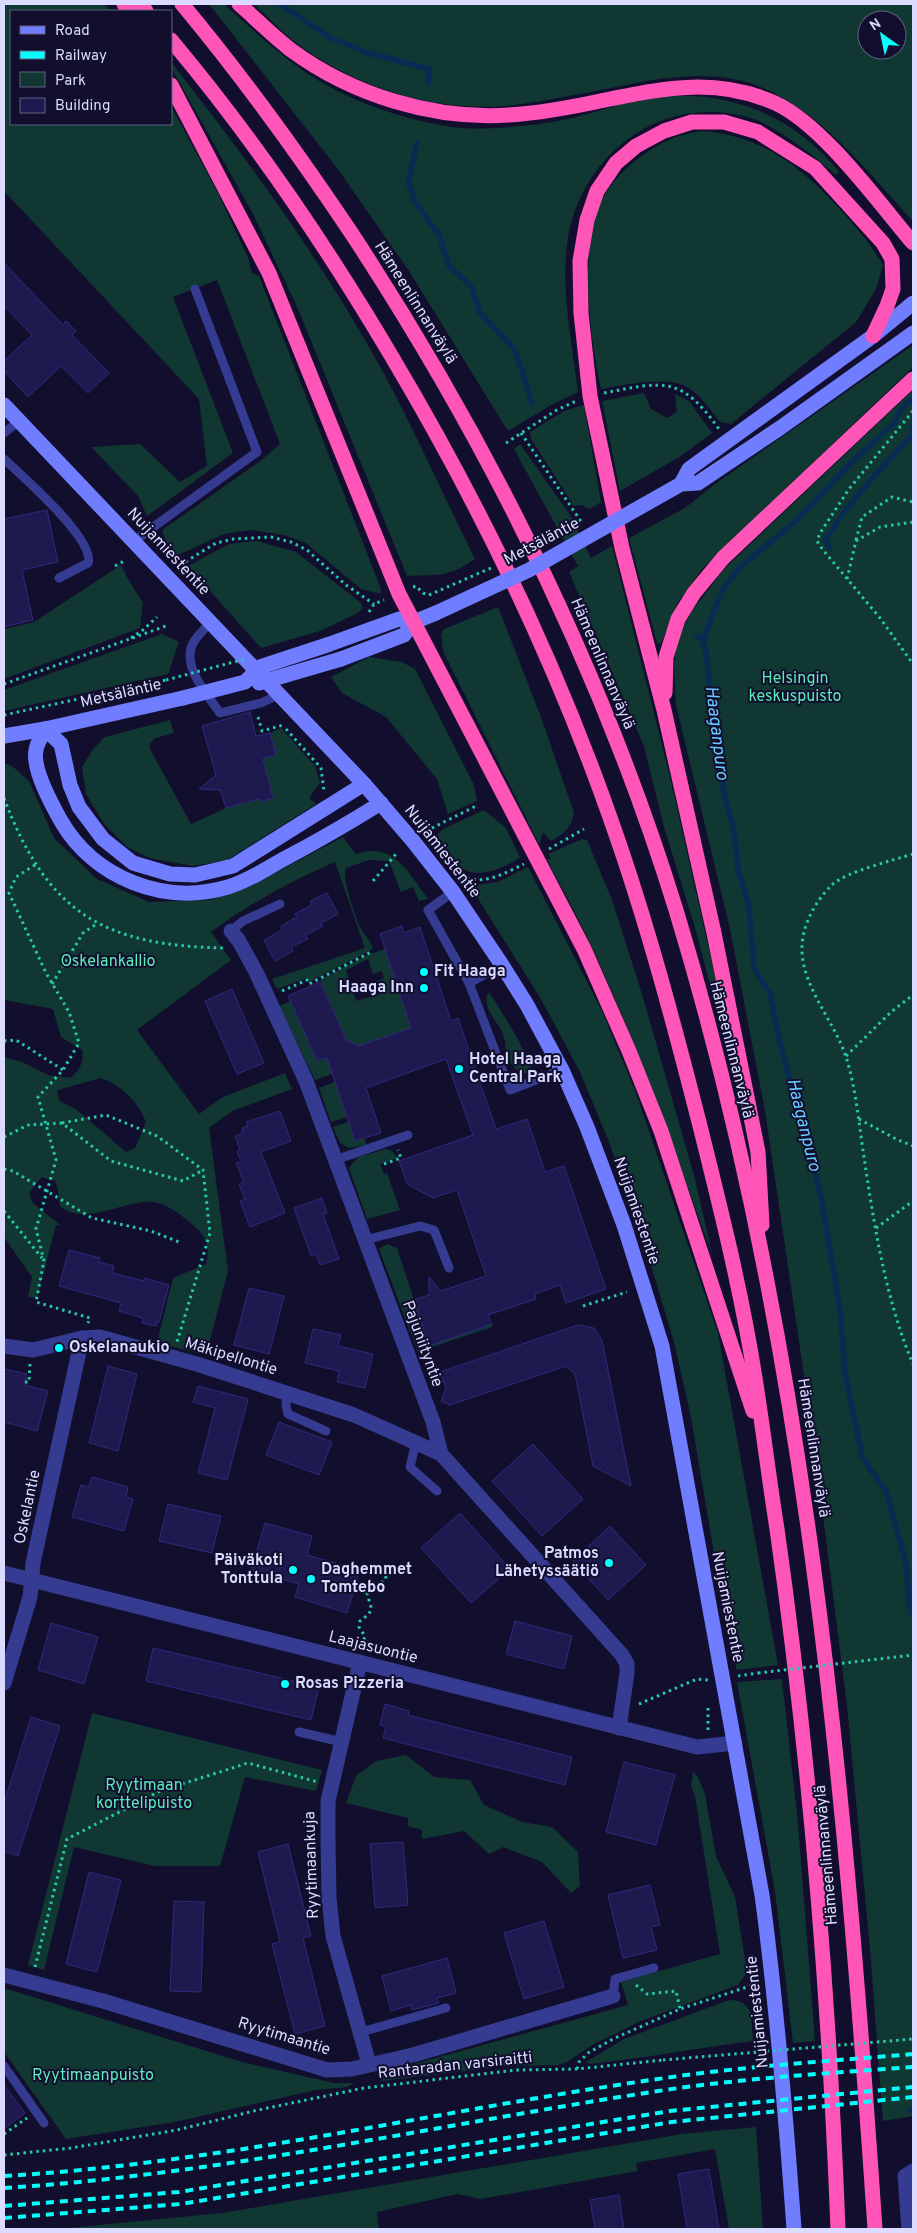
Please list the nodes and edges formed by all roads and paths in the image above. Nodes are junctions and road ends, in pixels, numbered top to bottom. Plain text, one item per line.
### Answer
1 (182, 4) edge
2 (239, 4) edge
3 (172, 41) edge
4 (172, 87) edge
5 (913, 242) edge
6 (195, 289) dead end
7 (913, 303) edge
8 (913, 333) edge
9 (872, 336) junction
10 (913, 379) edge
11 (590, 396) junction
12 (4, 405) edge
13 (913, 411) edge
14 (19, 421) junction
15 (4, 433) edge
16 (521, 433) junction
17 (723, 434) dead end
18 (506, 442) dead end
19 (4, 459) edge
20 (681, 484) junction
21 (913, 502) edge
22 (590, 518) dead end
23 (913, 522) edge
24 (582, 523) junction
25 (574, 527) dead end
26 (134, 541) junction
27 (856, 541) junction
28 (124, 561) dead end
29 (180, 565) dead end
30 (115, 566) dead end
31 (492, 567) dead end
32 (59, 578) dead end
33 (847, 579) junction
34 (399, 594) junction
35 (429, 595) dead end
36 (374, 604) junction
37 (157, 616) dead end
38 (366, 616) dead end
39 (210, 622) junction
40 (414, 622) junction
41 (166, 626) dead end
42 (126, 641) junction
43 (913, 664) edge
44 (166, 680) dead end
45 (245, 682) junction
46 (4, 684) edge
47 (278, 695) junction
48 (255, 704) junction
49 (664, 710) junction
50 (4, 716) edge
51 (45, 729) junction
52 (4, 736) edge
53 (364, 784) junction
54 (327, 797) dead end
55 (4, 798) edge
56 (381, 803) junction
57 (478, 805) dead end
58 (584, 829) dead end
59 (426, 831) dead end
60 (544, 852) dead end
61 (396, 854) dead end
62 (913, 854) edge
63 (35, 865) junction
64 (373, 881) dead end
65 (453, 892) junction
66 (280, 904) dead end
67 (98, 922) junction
68 (235, 936) junction
69 (373, 951) dead end
70 (502, 965) junction
71 (469, 983) junction
72 (52, 984) junction
73 (284, 990) dead end
74 (913, 995) edge
75 (4, 1041) edge
76 (846, 1056) junction
77 (63, 1070) junction
78 (562, 1070) junction
79 (858, 1118) junction
80 (62, 1123) junction
81 (45, 1124) junction
82 (408, 1135) dead end
83 (4, 1137) edge
84 (913, 1146) edge
85 (398, 1159) dead end
86 (335, 1160) junction
87 (384, 1164) dead end
88 (4, 1169) edge
89 (203, 1170) junction
90 (47, 1190) junction
91 (913, 1201) edge
92 (4, 1211) edge
93 (876, 1228) junction
94 (365, 1240) junction
95 (179, 1242) dead end
96 (44, 1261) junction
97 (449, 1268) dead end
98 (764, 1271) junction
99 (627, 1292) dead end
100 (584, 1306) dead end
101 (82, 1338) junction
102 (4, 1346) edge
103 (172, 1357) junction
104 (913, 1364) edge
105 (287, 1393) junction
106 (326, 1431) dead end
107 (416, 1442) junction
108 (766, 1452) junction
109 (441, 1454) junction
110 (437, 1492) dead end
111 (385, 1571) dead end
112 (4, 1573) edge
113 (31, 1578) junction
114 (362, 1647) dead end
115 (913, 1655) edge
116 (360, 1662) junction
117 (734, 1676) dead end
118 (706, 1680) dead end
119 (4, 1683) edge
120 (639, 1704) dead end
121 (708, 1705) dead end
122 (708, 1716) dead end
123 (619, 1728) junction
124 (300, 1732) dead end
125 (342, 1742) junction
126 (735, 1743) junction
127 (313, 1781) dead end
128 (654, 1968) dead end
129 (4, 1975) edge
130 (31, 1982) junction
131 (753, 1985) dead end
132 (636, 1986) dead end
133 (613, 1996) joint
134 (446, 2008) dead end
135 (680, 2009) junction
136 (361, 2032) junction
137 (913, 2039) edge
138 (369, 2064) junction
139 (4, 2066) edge
140 (577, 2069) junction
141 (35, 2111) junction
142 (44, 2123) dead end
143 (4, 2134) edge
144 (4, 2155) edge
145 (913, 2171) edge
146 (794, 2229) edge
147 (838, 2229) edge
148 (875, 2229) edge
149 (909, 2229) edge

1 - 98 highway, Hämeenlinnanväylä
2 - 5 highway
3 - 108 highway, Hämeenlinnanväylä
4 - 34 highway
6 - 26 lane
7 - 9 main road, Metsäläntie
8 - 20 main road, Metsäläntie
9 - 11 highway
9 - 20 main road, Metsäläntie
10 - 49 highway
11 - 16 path
11 - 17 path
11 - 49 highway
12 - 14 main road, Nuijamiestentie
13 - 33 path
14 - 15 lane
14 - 26 main road, Nuijamiestentie
16 - 18 path
16 - 24 path
19 - 32 lane
20 - 40 main road, Metsäläntie, bridge
21 - 27 path
22 - 24 path
23 - 27 path
24 - 25 path
26 - 39 main road, Nuijamiestentie
27 - 33 path
28 - 30 path
29 - 36 path
31 - 35 path, bridge
33 - 43 path
34 - 36 path
34 - 40 highway
36 - 38 path
37 - 42 path
39 - 47 main road, Nuijamiestentie
39 - 48 lane
40 - 45 main road, Metsäläntie, bridge
40 - 45 main road, Metsäläntie, bridge
40 - 108 highway
41 - 42 path
42 - 46 path
44 - 50 path
45 - 51 main road, Metsäläntie, bridge
47 - 48 lane
47 - 53 main road, Nuijamiestentie
48 - 54 path
49 - 98 highway
51 - 52 main road, Metsäläntie
51 - 53 main road
51 - 56 main road
53 - 56 main road, Nuijamiestentie
55 - 63 path
56 - 65 main road, Nuijamiestentie
57 - 59 path
58 - 60 path
61 - 64 path
62 - 76 path
63 - 67 path
63 - 72 path
65 - 70 main road, Nuijamiestentie
65 - 71 lane
66 - 68 lane
67 - 68 path
67 - 72 path
68 - 86 street, Pajuniityntie
69 - 73 path
70 - 71 lane
70 - 78 main road, Nuijamiestentie
71 - 78 lane
72 - 77 path
74 - 76 path
75 - 77 path
76 - 79 path
77 - 81 path
78 - 126 main road, Nuijamiestentie
79 - 84 path
79 - 93 path
80 - 81 path
80 - 89 path
80 - 89 path
81 - 83 path
81 - 90 path
82 - 86 lane
85 - 87 path
86 - 94 street, Pajuniityntie
88 - 90 path
89 - 103 path
90 - 95 path
90 - 96 path
91 - 93 path
92 - 96 path
93 - 104 path
94 - 97 lane
94 - 109 street, Pajuniityntie
96 - 101 path
98 - 148 highway, Hämeenlinnanväylä
99 - 100 path
101 - 102 street, Mäkipellontie
101 - 103 street, Mäkipellontie
101 - 113 street, Oskelantie
103 - 105 street, Mäkipellontie
105 - 106 lane
105 - 107 street, Mäkipellontie
107 - 109 street, Mäkipellontie
107 - 110 lane
108 - 147 highway, Hämeenlinnanväylä
109 - 123 street, Pajuniityntie
111 - 114 path
112 - 113 street, Laajasuontie
113 - 116 street, Laajasuontie
113 - 119 street, Oskelantie
115 - 117 path, bridge
116 - 123 street, Laajasuontie
116 - 125 street, Ryytimaankuja
118 - 120 path
121 - 122 path
123 - 126 street, Laajasuontie
124 - 125 lane
125 - 136 street, Ryytimaankuja
126 - 146 main road, Nuijamiestentie
127 - 130 path
128 - 133 lane
129 - 130 street, Ryytimaantie
130 - 138 street, Ryytimaantie
131 - 135 path
132 - 135 path
133 - 138 street, Ryytimaantie
134 - 136 lane
135 - 140 path
136 - 138 street, Ryytimaankuja
137 - 140 path, Rantaradan varsiraitti, bridge
139 - 141 lane
140 - 144 path, Rantaradan varsiraitti
141 - 142 lane
141 - 143 path
145 - 149 street

